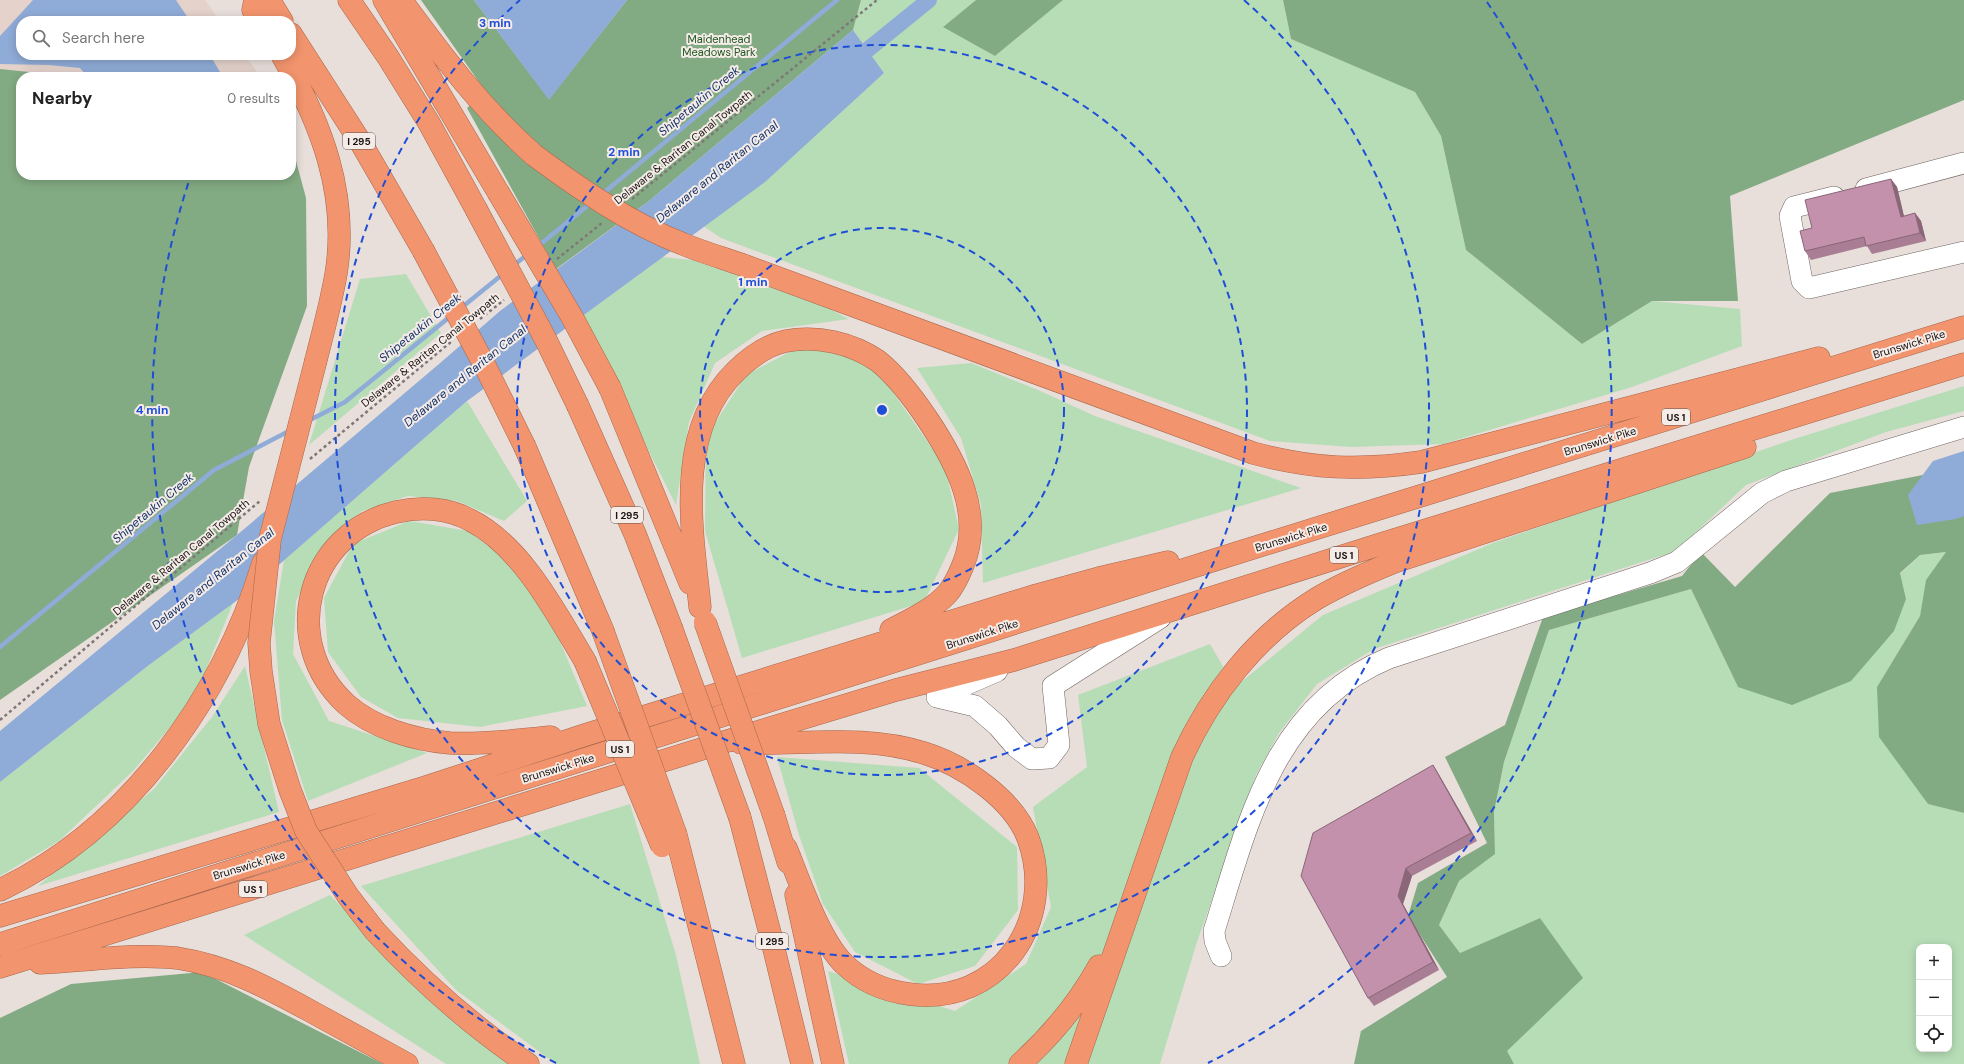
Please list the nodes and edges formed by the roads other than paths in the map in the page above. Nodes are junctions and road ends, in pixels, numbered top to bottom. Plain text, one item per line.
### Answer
1 (255, 0) edge
2 (269, 0) edge
3 (349, 0) edge
4 (384, 0) edge
5 (401, 0) edge
6 (257, 16) edge
7 (279, 16) edge
8 (296, 42) edge
9 (285, 60) edge
10 (292, 72) edge
11 (296, 79) edge
12 (1964, 163) edge
13 (1964, 252) edge
14 (1964, 322) edge
15 (1964, 327) edge
16 (1964, 364) edge
17 (1964, 370) edge
18 (1964, 427) edge
19 (270, 539) junction
20 (1240, 552) junction
21 (1173, 609) junction
22 (703, 615) junction
23 (1049, 649) junction
24 (840, 656) junction
25 (588, 734) junction
26 (724, 742) junction
27 (669, 840) junction
28 (786, 848) junction
29 (0, 890) edge
30 (0, 916) edge
31 (1125, 919) junction
32 (0, 944) edge
33 (1221, 956) dead end
34 (3, 966) edge
35 (733, 1060) edge
36 (406, 1064) edge
37 (528, 1064) edge
38 (802, 1064) edge
39 (833, 1064) edge
40 (1020, 1064) edge
41 (1076, 1064) edge

1 - 6 highway
2 - 7 highway
3 - 38 highway, I 295, bridge
4 - 22 highway, bridge
5 - 14 highway, bridge
8 - 27 highway, I 295, bridge
9 - 10 highway, bridge
11 - 19 highway, bridge
12 - 13 lane
15 - 20 highway, Brunswick Pike / US 1
16 - 21 highway, US 1
17 - 31 highway
18 - 33 lane
19 - 29 highway, bridge
19 - 37 highway, bridge
20 - 24 highway
20 - 32 highway, Brunswick Pike / US 1
21 - 23 highway, US 1
21 - 23 lane
22 - 24 highway
22 - 28 highway, bridge
23 - 26 highway, US 1
24 - 25 highway
25 - 27 highway, bridge
25 - 30 highway
26 - 28 highway
26 - 34 highway, US 1
27 - 35 highway, I 295
28 - 39 highway
31 - 40 highway
31 - 41 highway
34 - 36 highway

